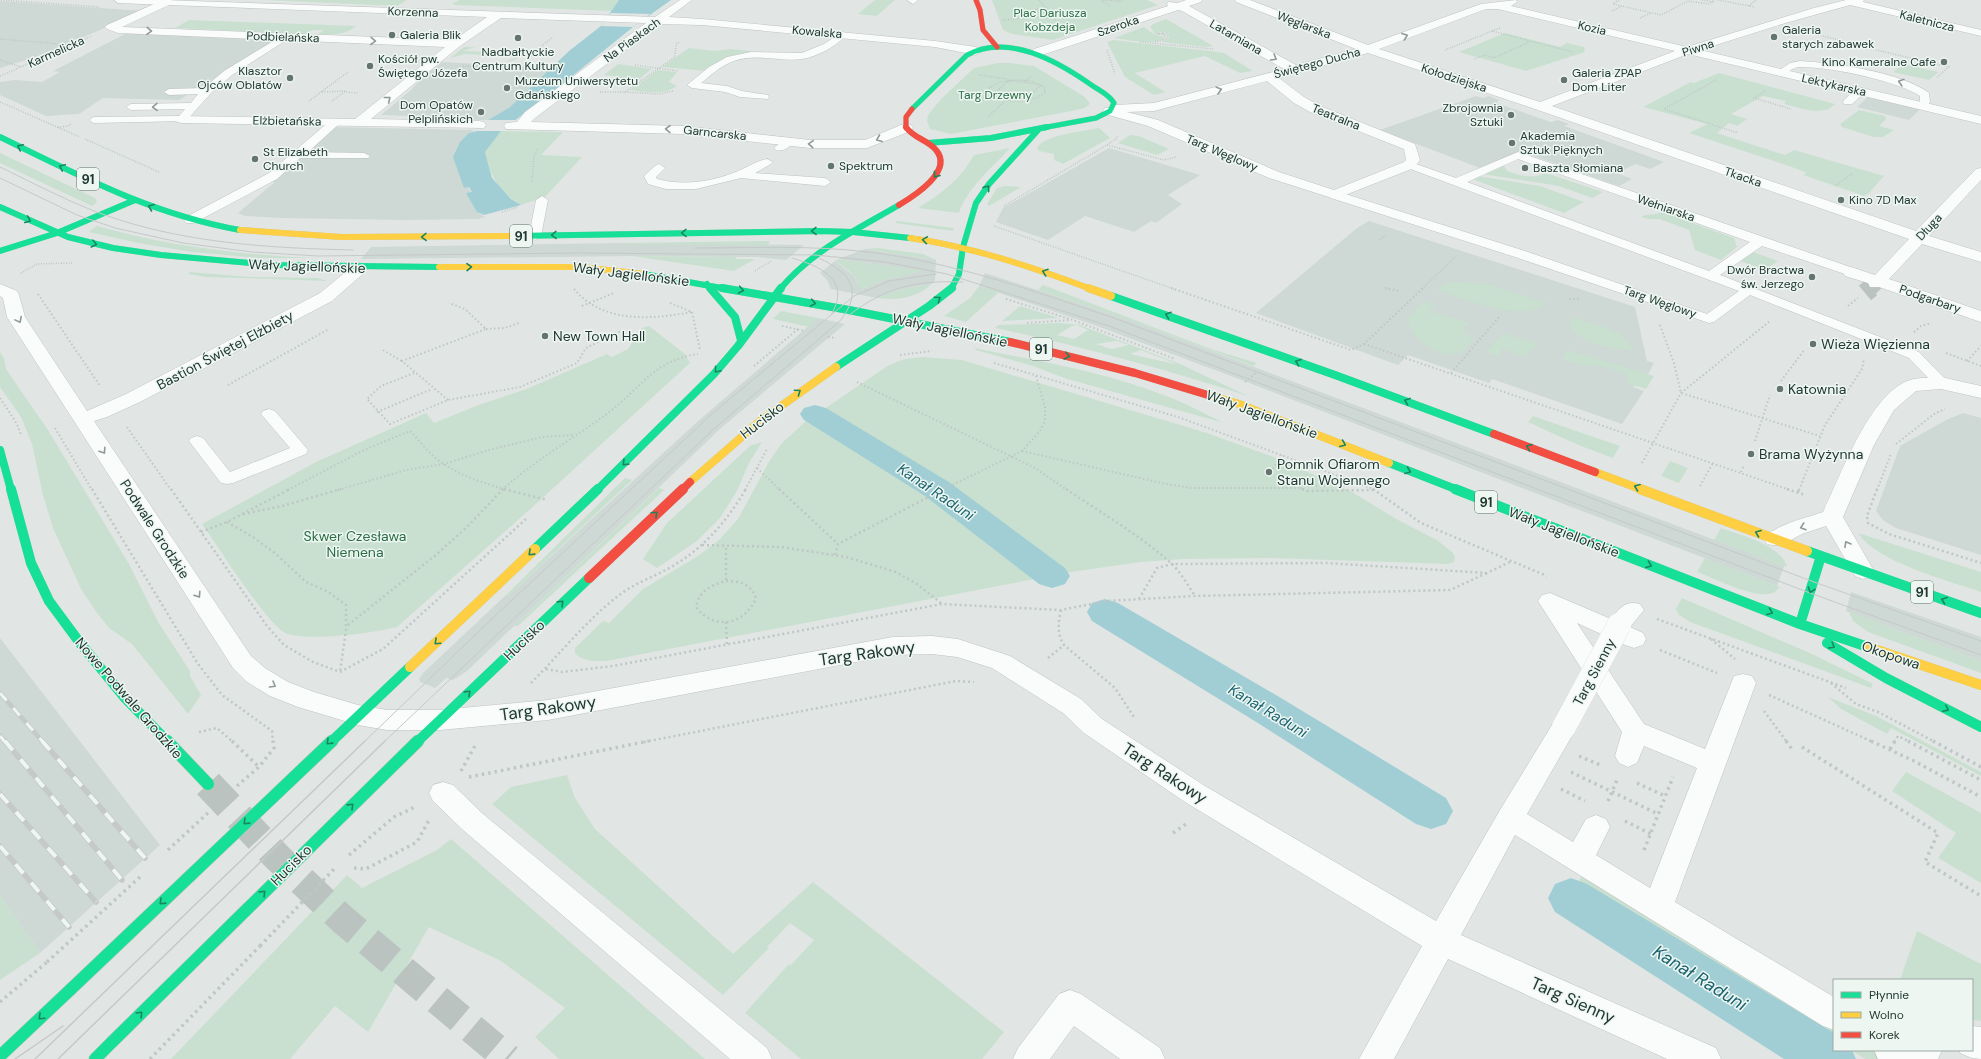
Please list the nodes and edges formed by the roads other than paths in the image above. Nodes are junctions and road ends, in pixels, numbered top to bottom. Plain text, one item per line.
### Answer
1 (118, 0) edge
2 (414, 0) edge
3 (687, 0) edge
4 (976, 0) edge
5 (1160, 0) edge
6 (1196, 0) edge
7 (1240, 0) edge
8 (1517, 0) edge
9 (170, 1) edge
10 (1465, 1) dead end
11 (1855, 1) edge
12 (251, 2) edge
13 (1178, 6) junction
14 (1485, 6) junction
15 (1498, 6) junction
16 (398, 11) junction
17 (498, 15) junction
18 (658, 20) junction
19 (1981, 33) edge
20 (842, 35) junction
21 (285, 37) junction
22 (456, 44) junction
23 (997, 47) junction
24 (1368, 49) junction
25 (1687, 50) junction
26 (976, 51) junction
27 (1038, 52) junction
28 (1294, 70) junction
29 (1780, 73) junction
30 (1268, 76) junction
31 (208, 91) junction
32 (1860, 91) junction
33 (169, 92) dead end
34 (764, 97) dead end
35 (1848, 102) dead end
36 (194, 106) junction
37 (1540, 106) junction
38 (1922, 106) junction
39 (123, 107) dead end
40 (111, 109) dead end
41 (1112, 110) junction
42 (182, 119) junction
43 (1981, 120) edge
44 (335, 122) junction
45 (358, 123) junction
46 (479, 125) dead end
47 (516, 126) joint
48 (906, 128) junction
49 (1038, 130) junction
50 (0, 137) edge
51 (928, 143) junction
52 (297, 155) junction
53 (364, 156) dead end
54 (767, 162) dead end
55 (1409, 165) junction
56 (659, 168) dead end
57 (1981, 172) edge
58 (742, 175) junction
59 (825, 182) dead end
60 (1457, 182) junction
61 (1335, 195) junction
62 (135, 200) junction
63 (536, 202) road end
64 (0, 207) edge
65 (190, 220) junction
66 (852, 232) junction
67 (57, 233) junction
68 (535, 236) junction
69 (1919, 238) junction
70 (1760, 241) junction
71 (963, 247) junction
72 (0, 251) edge
73 (24, 253) dead end
74 (1981, 257) edge
75 (360, 268) junction
76 (1851, 272) joint
77 (1710, 276) junction
78 (1877, 282) junction
79 (707, 284) junction
80 (0, 289) edge
81 (1749, 290) junction
82 (774, 296) junction
83 (1981, 317) edge
84 (906, 321) junction
85 (740, 340) junction
86 (1941, 383) junction
87 (1981, 392) edge
88 (269, 414) dead end
89 (82, 418) junction
90 (197, 441) dead end
91 (0, 450) edge
92 (1832, 517) junction
93 (1775, 539) junction
94 (1821, 556) junction
95 (1863, 571) junction
96 (1981, 614) edge
97 (1800, 624) junction
98 (1901, 658) junction
99 (1981, 686) edge
100 (1737, 690) road end
101 (1981, 695) edge
102 (358, 716) junction
103 (440, 720) junction
104 (1981, 727) edge
105 (1635, 731) junction
106 (1628, 756) road end
107 (1698, 758) dead end
108 (208, 784) tunnel mouth
109 (450, 786) road end
110 (1510, 818) junction
111 (1596, 827) road end
112 (1579, 859) junction
113 (1658, 907) junction
114 (1442, 941) junction
115 (1833, 1014) edge
116 (1893, 1051) edge
117 (1924, 1051) edge
118 (0, 1056) edge
119 (95, 1059) edge
120 (755, 1059) edge
121 (1030, 1059) edge
122 (1148, 1059) edge
123 (1376, 1059) edge
124 (1704, 1059) edge
125 (1906, 1059) edge
126 (1917, 1059) edge

1 - 9 lane
2 - 16 street
3 - 18 street, Na Piaskach
4 - 23 main road
5 - 13 street, Latarniana
6 - 13 street, Szeroka
7 - 24 street, Węglarska
8 - 15 street, Świętego Ducha
9 - 12 street, Korzenna
9 -> 21 street, Podbielańska
10 - 14 street
11 - 19 street, Kaletnicza
11 - 25 street, Piwna
12 - 16 street, Korzenna
13 - 27 street, Szeroka
13 -> 28 street, Latarniana
14 - 15 street, Świętego Ducha
24 -> 14 street, Świętego Ducha
15 - 25 street, Kozia
16 - 17 street, Korzenna
17 - 18 street, Korzenna
17 - 22 street
18 - 20 street, Kowalska
18 - 47 street, Na Piaskach
20 - 26 street, Kowalska
20 - 34 lane
21 -> 22 street, Podbielańska
21 - 31 lane
45 -> 22 street
23 - 26 main road
23 - 27 main road
24 - 28 street, Świętego Ducha
24 - 37 street, Kołodziejska
25 - 29 street, Lektykarska
25 - 37 street, Piwna
26 - 48 main road
27 - 41 main road
28 - 30 street, Świętego Ducha
29 - 32 street, Lektykarska
38 -> 29 lane
41 -> 30 street, Świętego Ducha
30 - 55 street, Teatralna
31 - 33 lane
31 - 36 lane
32 - 35 lane
32 - 38 street, Lektykarska
36 -> 39 lane
36 - 42 lane
37 - 69 street, Tkacka
38 - 43 street, Lektykarska
40 - 42 lane, Elżbietańska
41 - 49 main road
41 - 61 street, Targ Węglowy
42 - 44 street, Elżbietańska
44 - 45 street, Elżbietańska
44 - 52 lane
45 - 46 street, Elżbietańska
48 -> 47 street, Garncarska
48 - 51 main road
49 - 51 main road
71 -> 49 main road
62 -> 50 main road, 91
51 -> 66 main road
52 - 53 lane
52 - 65 lane
54 - 58 lane
55 - 60 lane
55 - 61 street
56 - 58 lane
57 - 69 street, Długa
58 - 59 lane
60 - 70 lane, Wełniarska
60 - 77 lane
61 - 81 lane, Targ Węglowy
65 -> 62 main road, 91
62 - 67 main road
63 - 68 lane
64 -> 67 main road, 91
68 -> 65 main road, 91
66 -> 68 main road, 91
71 -> 66 main road, 91
66 - 82 main road
67 - 72 main road
67 - 73 main road
67 -> 75 main road, Wały Jagiellońskie / 91
69 - 74 street, Tkacka
69 - 78 street, Długa
70 - 76 lane, Wełniarska
70 - 77 lane
84 -> 71 main road, Hucisko
93 -> 71 main road, 91
75 -> 79 main road, Wały Jagiellońskie / 91
75 - 89 street, Bastion Świętej Elżbiety
76 - 78 street, Wełniarska
77 - 81 lane
78 - 83 street, Podgarbary
79 -> 82 main road, Wały Jagiellońskie / 91
79 - 85 main road
80 -> 89 street, Podwale Grodzkie
81 - 86 lane
82 -> 84 main road, Wały Jagiellońskie / 91
82 - 85 main road
84 -> 97 main road, Wały Jagiellońskie / 91
103 -> 84 main road, Hucisko
85 -> 102 main road
86 - 87 street
86 - 92 street
88 - 90 lane
89 -> 102 street, Podwale Grodzkie
91 - 108 main road, Nowe Podwale Grodzkie
92 -> 93 street
95 -> 92 street
93 - 94 main road, 91
94 - 95 main road, 91
94 -> 97 main road
96 -> 95 main road, 91
97 - 98 main road, Okopowa / 91
97 -> 104 main road
98 - 99 main road, Okopowa / 91
98 - 101 main road
100 - 113 street
102 - 103 street, Targ Rakowy
102 -> 118 main road, bridge
103 - 114 street, Targ Rakowy
119 -> 103 main road, Hucisko, bridge
105 - 106 street
105 - 107 street
105 - 110 street, Targ Sienny, bridge
109 - 120 street
110 - 112 street
110 - 114 street, Targ Sienny
111 - 112 street
112 - 113 street
113 - 115 street
114 - 123 street, Targ Sienny
114 - 124 street, Targ Sienny
116 - 125 street
117 - 126 street
121 - 122 street

